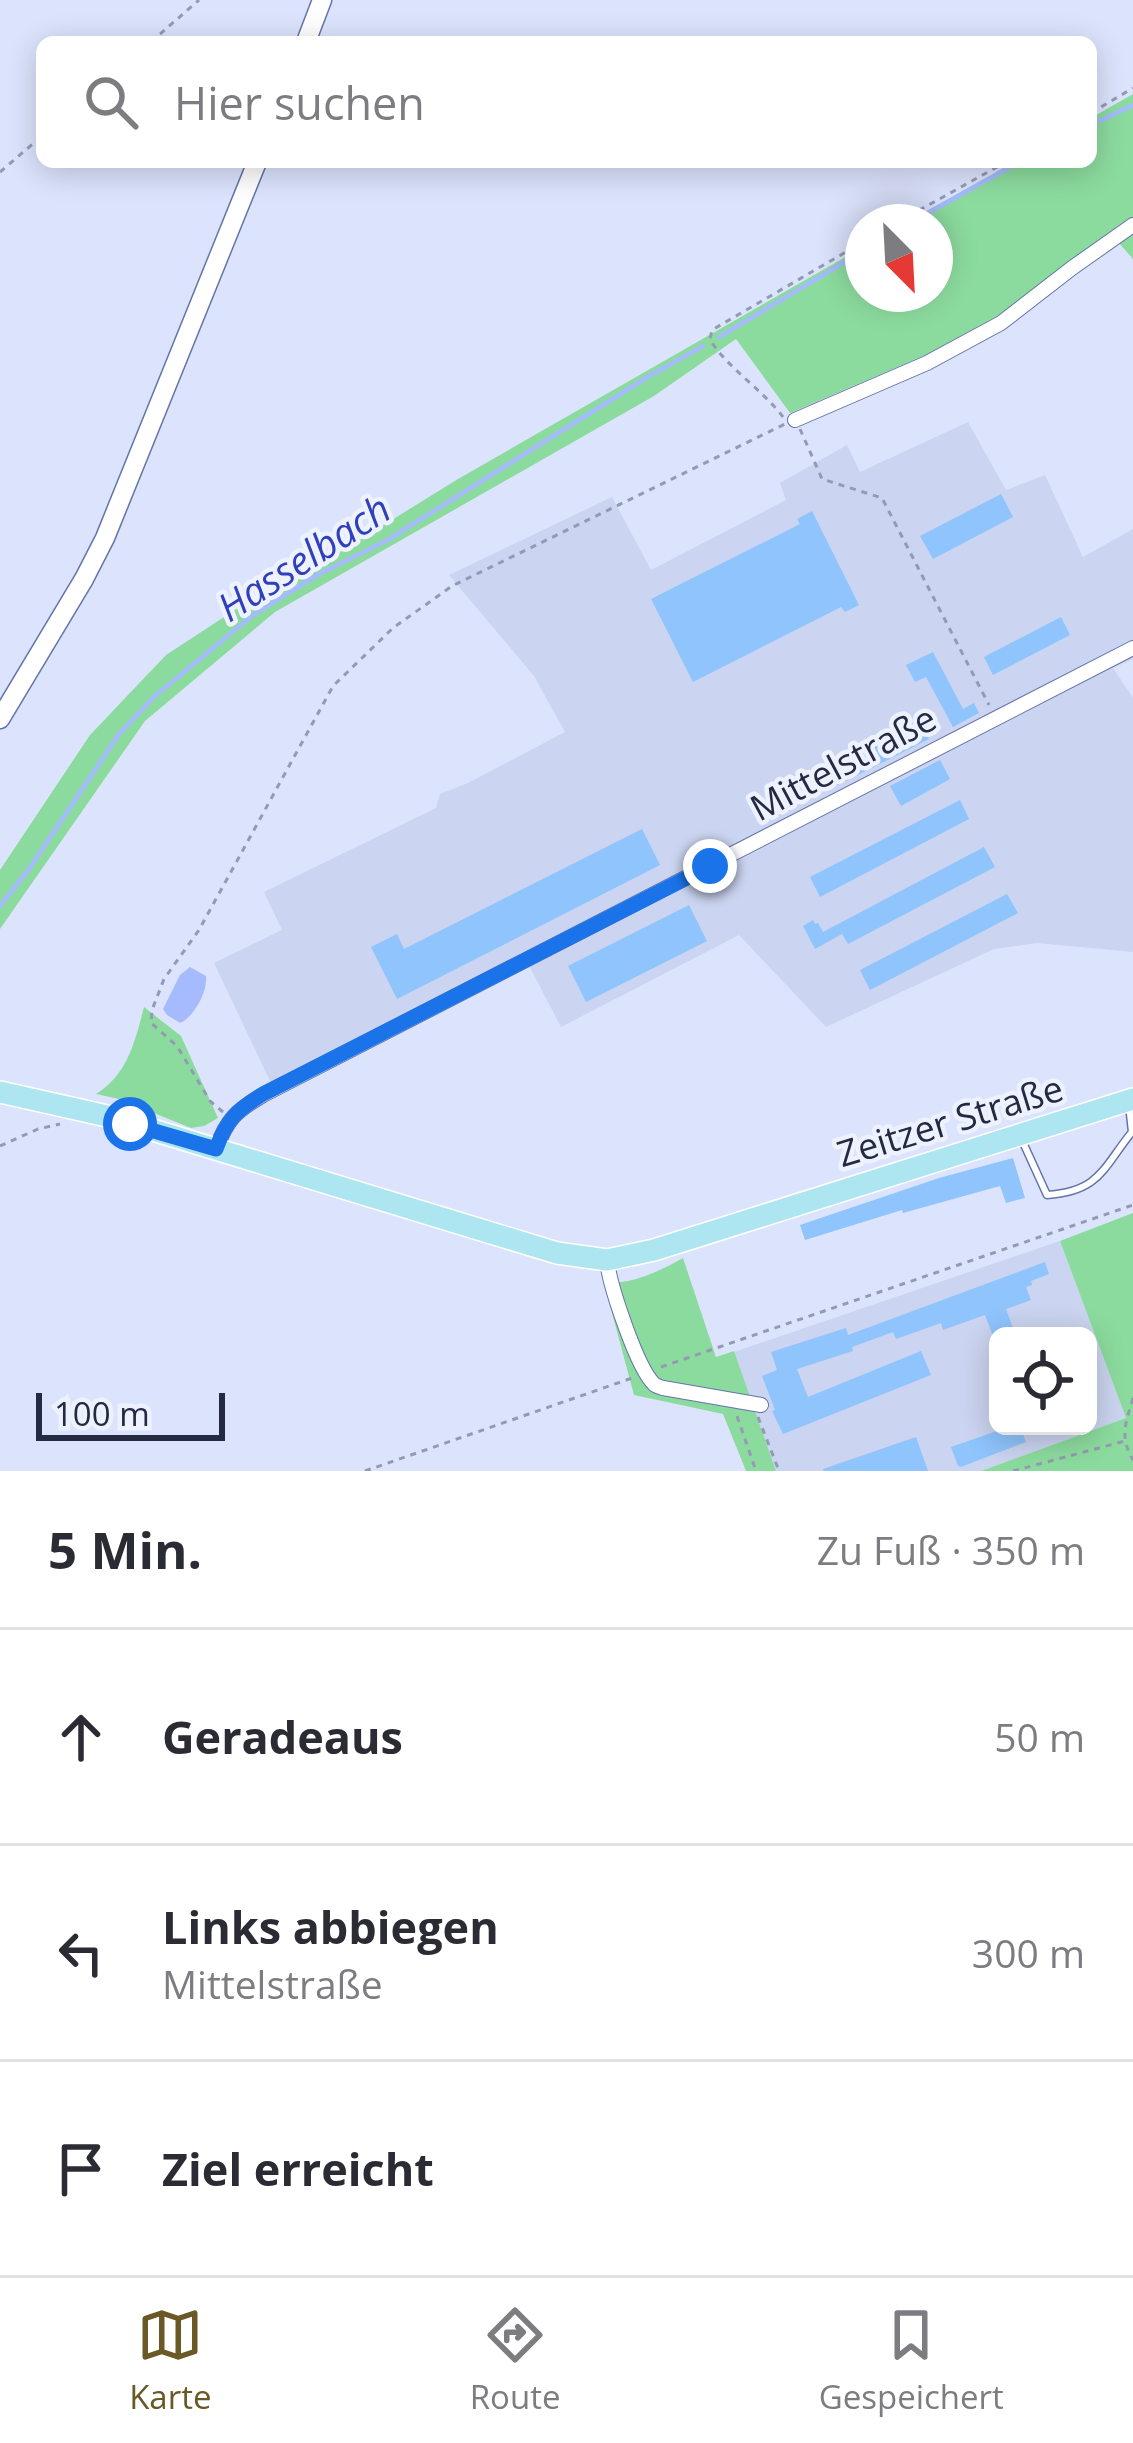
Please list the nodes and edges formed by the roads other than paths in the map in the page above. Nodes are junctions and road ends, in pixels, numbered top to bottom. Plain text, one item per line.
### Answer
1 (322, 0) edge
2 (307, 36) edge
3 (255, 168) edge
4 (1133, 225) edge
5 (792, 421) road end
6 (1133, 648) edge
7 (0, 719) edge
8 (0, 1092) edge
9 (1131, 1100) edge
10 (1020, 1134) junction
11 (216, 1149) junction
12 (607, 1260) junction
13 (756, 1404) road end

1 - 2 street
3 - 7 street
4 - 5 street
6 - 11 street, Mittelstraße
8 - 11 main road
9 - 10 main road, Zeitzer Straße
9 - 10 lane
10 - 12 main road, Zeitzer Straße
11 - 12 main road
12 - 13 street

